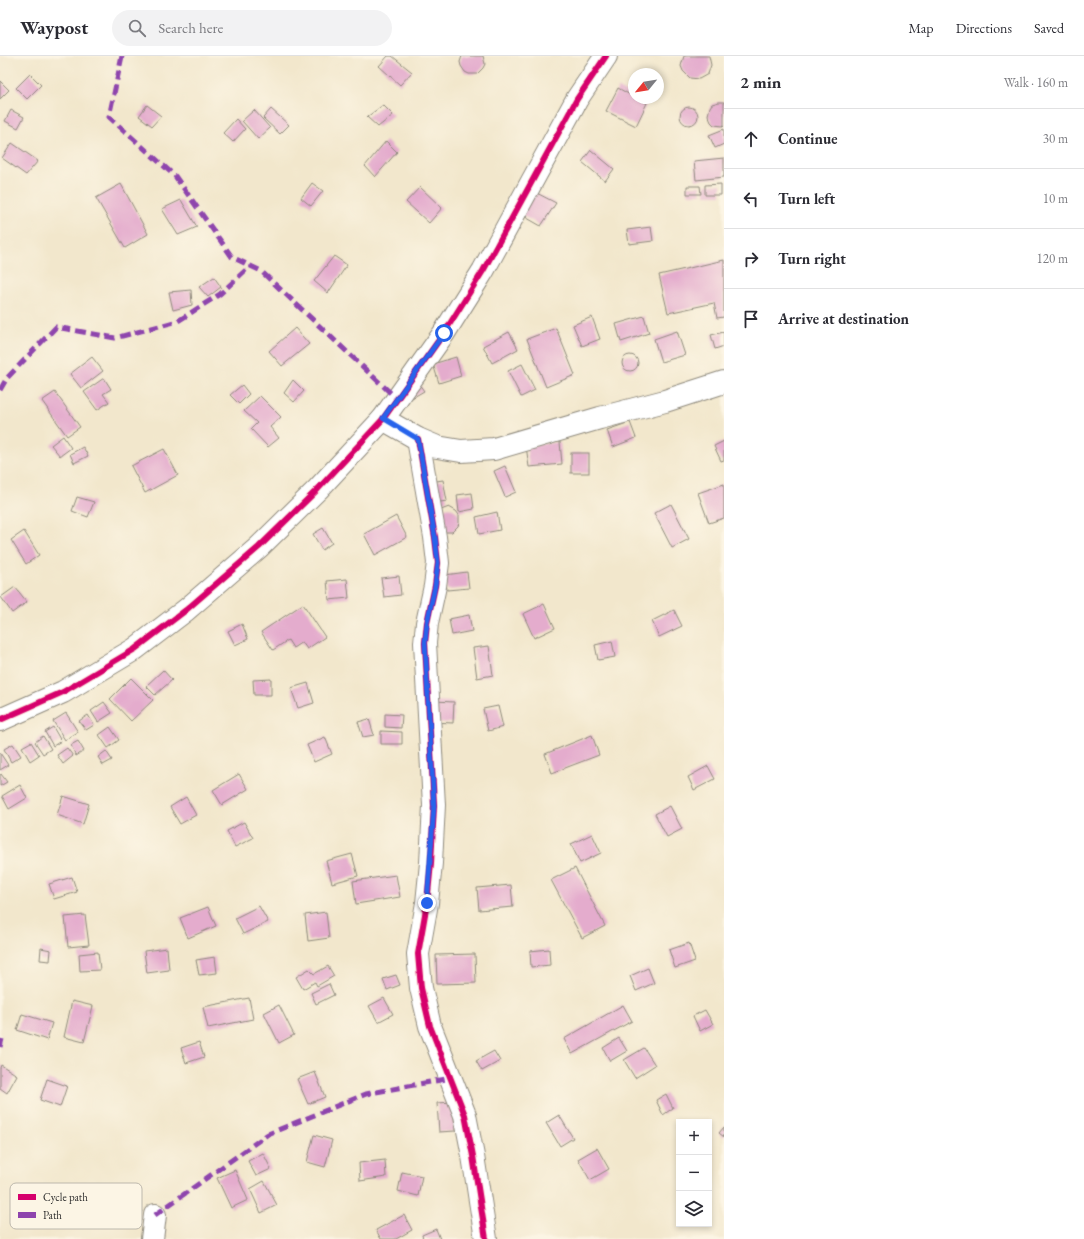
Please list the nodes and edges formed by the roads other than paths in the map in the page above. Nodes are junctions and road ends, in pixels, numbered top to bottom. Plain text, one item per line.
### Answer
1 (606, 56) edge
2 (724, 382) edge
3 (383, 418) junction
4 (418, 439) junction
5 (0, 720) edge
6 (155, 1215) dead end
7 (152, 1239) edge
8 (486, 1239) edge

1 - 3 street
2 - 4 street
3 - 4 street
3 - 5 street
4 - 8 street
6 - 7 street

